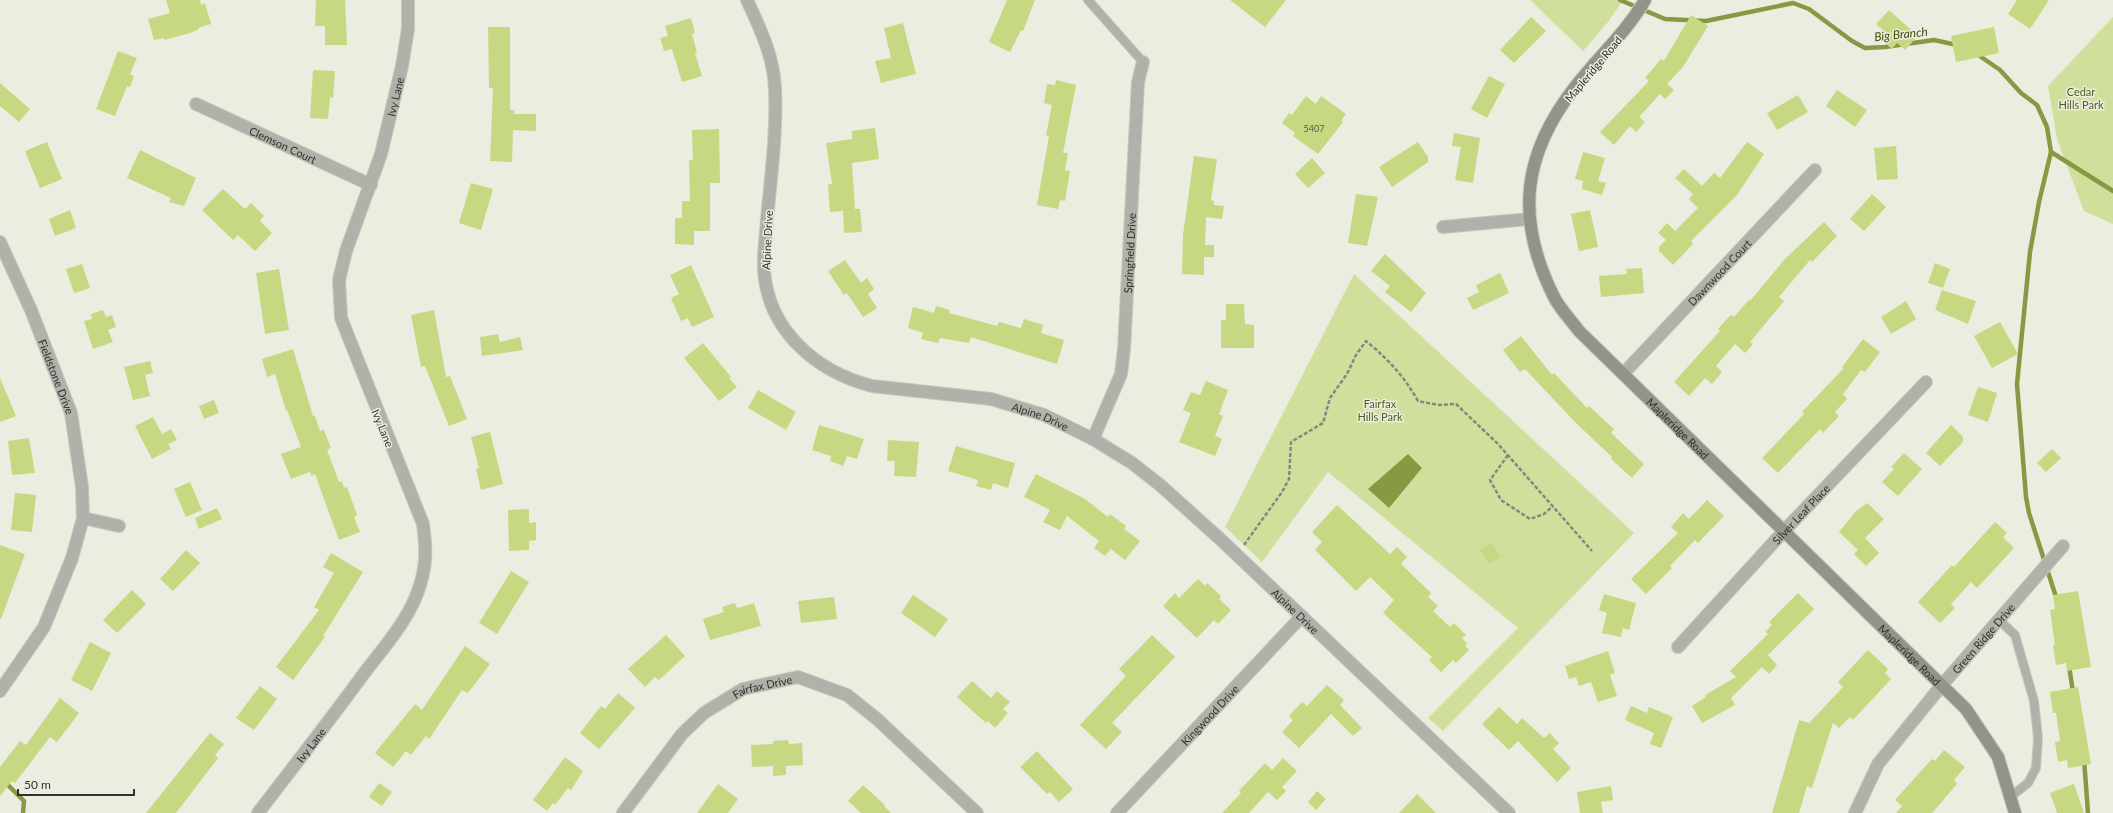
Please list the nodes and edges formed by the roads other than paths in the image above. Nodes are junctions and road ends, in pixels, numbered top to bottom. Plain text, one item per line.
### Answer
1 (408, 0) edge
2 (747, 0) edge
3 (1088, 0) edge
4 (1645, 0) edge
5 (1143, 62) joint
6 (196, 104) dead end
7 (1815, 170) dead end
8 (371, 184) junction
9 (1528, 219) junction
10 (1443, 227) dead end
11 (0, 242) edge
12 (1624, 374) junction
13 (1926, 382) dead end
14 (1093, 439) junction
15 (83, 518) junction
16 (118, 526) dead end
17 (1783, 532) junction
18 (2063, 546) dead end
19 (1302, 616) junction
20 (1999, 620) junction
21 (1678, 647) dead end
22 (1942, 685) junction
23 (0, 691) edge
24 (2010, 797) junction
25 (258, 813) edge
26 (623, 813) edge
27 (977, 813) edge
28 (1116, 813) edge
29 (1509, 813) edge
30 (1855, 813) edge
31 (2015, 813) edge

1 - 8 street, Ivy Lane
2 - 14 street, Alpine Drive
3 - 5 lane
4 - 9 street, Mapleridge Road
5 - 14 street, Springfield Drive
6 - 8 street, Clemson Court
7 - 12 street, Dawnwood Court
8 - 25 street, Ivy Lane
9 - 10 street
9 - 12 street, Mapleridge Road
11 - 15 street, Fieldstone Drive
12 - 17 street, Mapleridge Road
13 - 17 street, Silver Leaf Place
14 - 19 street, Alpine Drive
15 - 16 street
15 - 23 street, Fieldstone Drive
17 - 21 street, Silver Leaf Place
17 - 22 street, Mapleridge Road
18 - 20 street, Green Ridge Drive
19 - 28 street, Kingwood Drive
19 - 29 street, Alpine Drive
20 - 22 street, Green Ridge Drive
20 - 24 lane
22 - 24 street, Mapleridge Road
22 - 30 street, Green Ridge Drive
24 - 31 street, Mapleridge Road
26 - 27 street, Fairfax Drive

